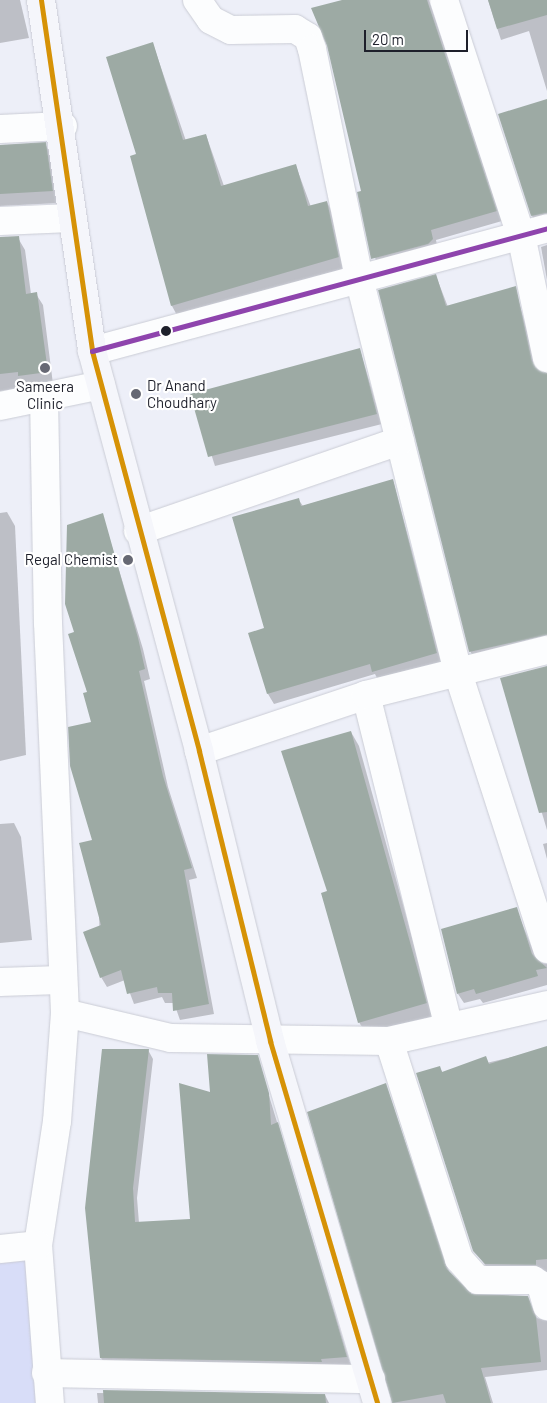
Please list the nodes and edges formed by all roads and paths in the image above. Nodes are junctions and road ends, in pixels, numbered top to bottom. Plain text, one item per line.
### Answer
1 (41, 0) edge
2 (197, 0) edge
3 (444, 0) edge
4 (63, 126) junction
5 (0, 129) edge
6 (72, 218) junction
7 (0, 221) edge
8 (547, 228) edge
9 (521, 235) junction
10 (359, 278) junction
11 (92, 351) junction
12 (547, 358) edge
13 (101, 385) junction
14 (44, 396) junction
15 (0, 406) edge
16 (400, 441) junction
17 (138, 531) junction
18 (547, 650) edge
19 (458, 673) junction
20 (366, 695) junction
21 (199, 752) junction
22 (547, 949) edge
23 (60, 980) junction
24 (0, 982) edge
25 (547, 1005) edge
26 (65, 1013) junction
27 (449, 1027) junction
28 (270, 1041) junction
29 (389, 1042) junction
30 (38, 1246) junction
31 (0, 1249) edge
32 (547, 1306) edge
33 (46, 1373) junction
34 (374, 1391) edge
35 (50, 1403) edge

1 - 4 main road
2 - 10 street
3 - 9 street
4 - 5 street
4 - 6 main road
6 - 7 street
6 - 11 main road
8 - 9 street
9 - 10 street
9 - 12 street
10 - 11 street
10 - 16 street
11 - 13 main road
13 - 14 street
13 - 17 main road
14 - 15 street
14 - 23 street
16 - 17 street
16 - 19 street
17 - 21 main road
18 - 19 street
19 - 20 street
19 - 22 street
20 - 21 street
20 - 27 street
21 - 28 main road
23 - 24 street
23 - 26 street
25 - 27 street
26 - 28 street
26 - 30 street
27 - 29 street
28 - 29 street
28 - 34 main road
29 - 32 street
30 - 31 street
30 - 33 street
33 - 34 street
33 - 35 street

